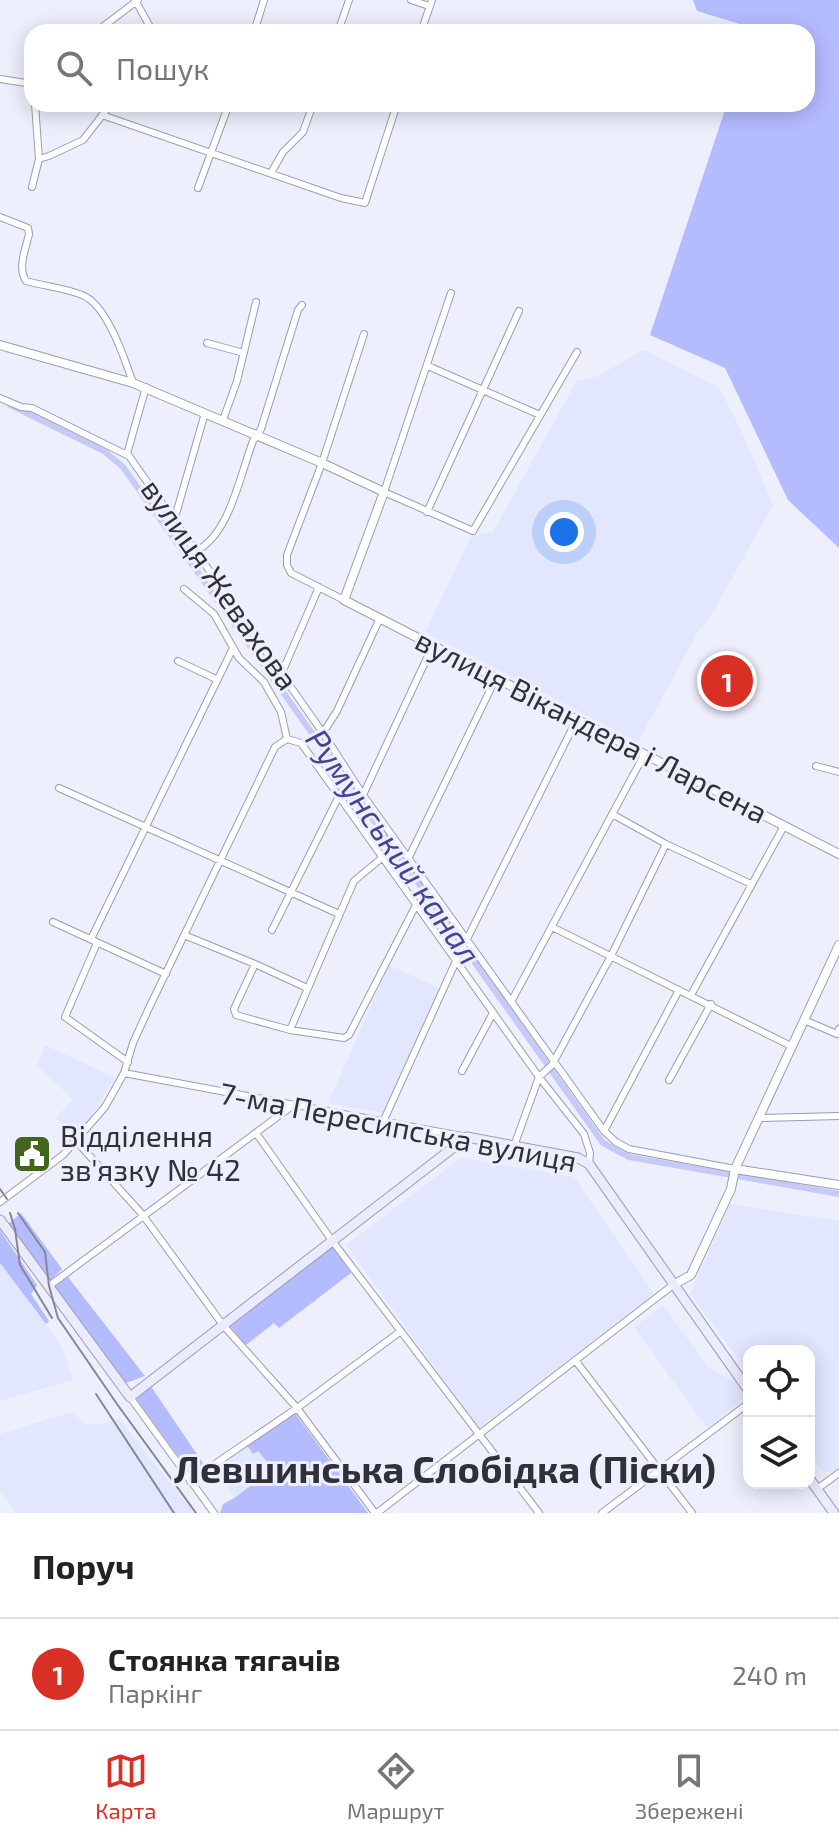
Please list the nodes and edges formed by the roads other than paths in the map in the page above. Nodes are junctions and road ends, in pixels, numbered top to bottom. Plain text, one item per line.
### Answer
1 (137, 0) edge
2 (264, 0) edge
3 (349, 0) edge
4 (411, 0) edge
5 (430, 3) edge
6 (106, 24) edge
7 (149, 24) edge
8 (256, 24) edge
9 (341, 24) edge
10 (423, 24) edge
11 (0, 79) edge
12 (24, 83) edge
13 (36, 112) edge
14 (104, 112) edge
15 (226, 112) edge
16 (310, 112) edge
17 (394, 112) edge
18 (102, 115) junction
19 (210, 153) junction
20 (39, 159) junction
21 (271, 173) junction
22 (32, 187) dead end
23 (198, 188) dead end
24 (0, 217) edge
25 (451, 293) dead end
26 (256, 302) dead end
27 (302, 305) dead end
28 (519, 311) dead end
29 (364, 334) dead end
30 (207, 343) dead end
31 (0, 345) edge
32 (577, 352) dead end
33 (244, 353) junction
34 (428, 366) junction
35 (133, 383) junction
36 (146, 387) junction
37 (484, 389) junction
38 (0, 398) edge
39 (205, 412) junction
40 (540, 415) junction
41 (223, 420) junction
42 (257, 435) junction
43 (127, 454) junction
44 (322, 463) junction
45 (384, 492) junction
46 (427, 512) junction
47 (174, 521) junction
48 (196, 551) junction
49 (319, 587) junction
50 (184, 589) dead end
51 (344, 600) junction
52 (380, 618) junction
53 (433, 645) junction
54 (233, 648) junction
55 (178, 661) dead end
56 (281, 675) junction
57 (496, 678) junction
58 (216, 679) junction
59 (577, 719) junction
60 (323, 733) junction
61 (287, 739) junction
62 (644, 755) junction
63 (816, 766) dead end
64 (839, 772) edge
65 (59, 788) dead end
66 (363, 795) junction
67 (339, 796) junction
68 (612, 814) junction
69 (145, 826) junction
70 (784, 826) junction
71 (666, 844) junction
72 (839, 854) edge
73 (383, 857) junction
74 (409, 857) junction
75 (220, 860) junction
76 (751, 884) junction
77 (289, 892) junction
78 (416, 905) junction
79 (339, 914) junction
80 (53, 922) dead end
81 (552, 927) junction
82 (272, 930) dead end
83 (184, 935) junction
84 (94, 941) junction
85 (465, 943) junction
86 (839, 945) edge
87 (611, 956) junction
88 (456, 960) junction
89 (255, 964) junction
90 (166, 974) junction
91 (307, 988) junction
92 (679, 990) junction
93 (691, 995) junction
94 (511, 1002) junction
95 (711, 1004) junction
96 (493, 1013) junction
97 (804, 1020) junction
98 (839, 1029) edge
99 (290, 1030) junction
100 (791, 1046) junction
101 (128, 1062) junction
102 (552, 1062) junction
103 (462, 1071) dead end
104 (124, 1073) junction
105 (540, 1076) junction
106 (669, 1080) dead end
107 (292, 1106) junction
108 (839, 1116) edge
109 (758, 1118) junction
110 (383, 1122) junction
111 (604, 1131) junction
112 (256, 1133) junction
113 (467, 1137) junction
114 (77, 1142) junction
115 (514, 1146) junction
116 (589, 1164) junction
117 (735, 1169) junction
118 (839, 1185) edge
119 (0, 1202) edge
120 (142, 1214) junction
121 (0, 1220) edge
122 (333, 1242) junction
123 (673, 1285) junction
124 (49, 1286) junction
125 (223, 1325) junction
126 (401, 1331) junction
127 (575, 1360) junction
128 (743, 1383) edge
129 (130, 1397) junction
130 (743, 1407) edge
131 (297, 1408) junction
132 (479, 1435) junction
133 (658, 1470) junction
134 (839, 1473) edge
135 (190, 1481) junction
136 (815, 1486) edge
137 (817, 1489) junction
138 (214, 1513) edge
139 (376, 1513) edge
140 (539, 1513) edge
141 (602, 1513) edge
142 (692, 1513) edge
143 (834, 1513) edge

1 - 6 street
1 - 7 street
2 - 8 street
3 - 9 street
4 - 5 street
5 - 10 street
11 - 12 street
13 - 20 street
14 - 18 street
15 - 19 street
16 - 21 street
17 - 21 street
18 - 19 street
18 - 20 street
19 - 21 street
19 - 23 street
20 - 22 street
24 - 35 street
25 - 34 street
26 - 33 street
27 - 42 street
28 - 37 street
29 - 44 street
30 - 33 street
31 - 35 street
32 - 40 street
33 - 41 street
34 - 37 street
34 - 45 street
35 - 36 street
36 - 39 street
36 - 43 street
37 - 40 street
37 - 46 street
38 - 43 street, вулиця Жевахова
39 - 41 street
39 - 47 street
40 - 46 street
41 - 42 street
42 - 44 street
42 - 48 street
43 - 47 street, вулиця Жевахова
44 - 45 street
44 - 49 street, вулиця Вікандера і Ларсена
45 - 46 street
45 - 51 street
47 - 48 street, вулиця Жевахова
48 - 56 street, вулиця Жевахова
49 - 51 street, вулиця Вікандера і Ларсена
49 - 56 street
50 - 54 street
51 - 52 street, вулиця Вікандера і Ларсена
52 - 53 street, вулиця Вікандера і Ларсена
52 - 60 street
53 - 57 street, вулиця Вікандера і Ларсена
53 - 66 street
54 - 58 street
54 - 61 street
55 - 58 street
56 - 60 street, вулиця Жевахова
57 - 59 street, вулиця Вікандера і Ларсена
57 - 74 street
58 - 69 street
59 - 62 street, вулиця Вікандера і Ларсена
59 - 85 street
60 - 66 street, вулиця Жевахова
61 - 67 street
61 - 75 street
62 - 68 street
62 - 70 street, вулиця Вікандера і Ларсена
63 - 64 street
65 - 69 street
66 - 74 street, вулиця Жевахова
67 - 73 street
67 - 77 street
68 - 71 street
68 - 81 street
69 - 75 street
69 - 84 street
70 - 72 street, вулиця Вікандера і Ларсена
70 - 76 street
71 - 76 street
71 - 87 street
73 - 78 street
73 - 79 street
74 - 85 street, вулиця Жевахова
75 - 77 street
75 - 83 street
76 - 93 street
77 - 79 street
77 - 82 street
78 - 88 street
78 - 99 street
79 - 91 street
80 - 84 street
81 - 87 street
81 - 94 street
83 - 89 street
83 - 90 street
84 - 90 street
84 - 101 street
85 - 88 street
85 - 94 street, вулиця Жевахова
86 - 97 street
87 - 92 street
87 - 102 street
88 - 96 street
88 - 110 street
89 - 91 street
89 - 99 street
90 - 101 street
91 - 99 street
92 - 93 street
92 - 111 street
93 - 95 street
94 - 102 street, вулиця Жевахова
95 - 100 street
95 - 106 street
96 - 103 street
96 - 105 street
97 - 98 street
97 - 100 street
100 - 109 street
101 - 104 street
102 - 105 street
102 - 111 street, вулиця Жевахова
104 - 107 street, 7-ма Пересипська вулиця
104 - 114 street
105 - 115 street
105 - 116 street
107 - 110 street, 7-ма Пересипська вулиця
107 - 112 street
108 - 109 street
109 - 117 street
110 - 113 street, 7-ма Пересипська вулиця
111 - 117 street, вулиця Жевахова
112 - 120 street
112 - 122 street
113 - 115 main road, 7-ма Пересипська вулиця
113 - 122 main road
114 - 119 street
114 - 120 street
115 - 116 main road, 7-ма Пересипська вулиця
116 - 123 main road, 7-ма Пересипська вулиця
117 - 118 street
117 - 123 street
120 - 124 street
120 - 125 street
121 - 124 main road
122 - 125 main road
122 - 126 street
123 - 127 street
123 - 128 main road, 7-ма Пересипська вулиця
124 - 129 main road
125 - 129 main road
125 - 131 street
126 - 131 street
126 - 132 street
127 - 132 street
127 - 133 street
129 - 135 street
130 - 133 street
131 - 135 street
131 - 139 street
132 - 139 street
132 - 140 street
133 - 141 street
133 - 142 street
134 - 137 street
135 - 138 street
136 - 137 main road
137 - 143 main road

